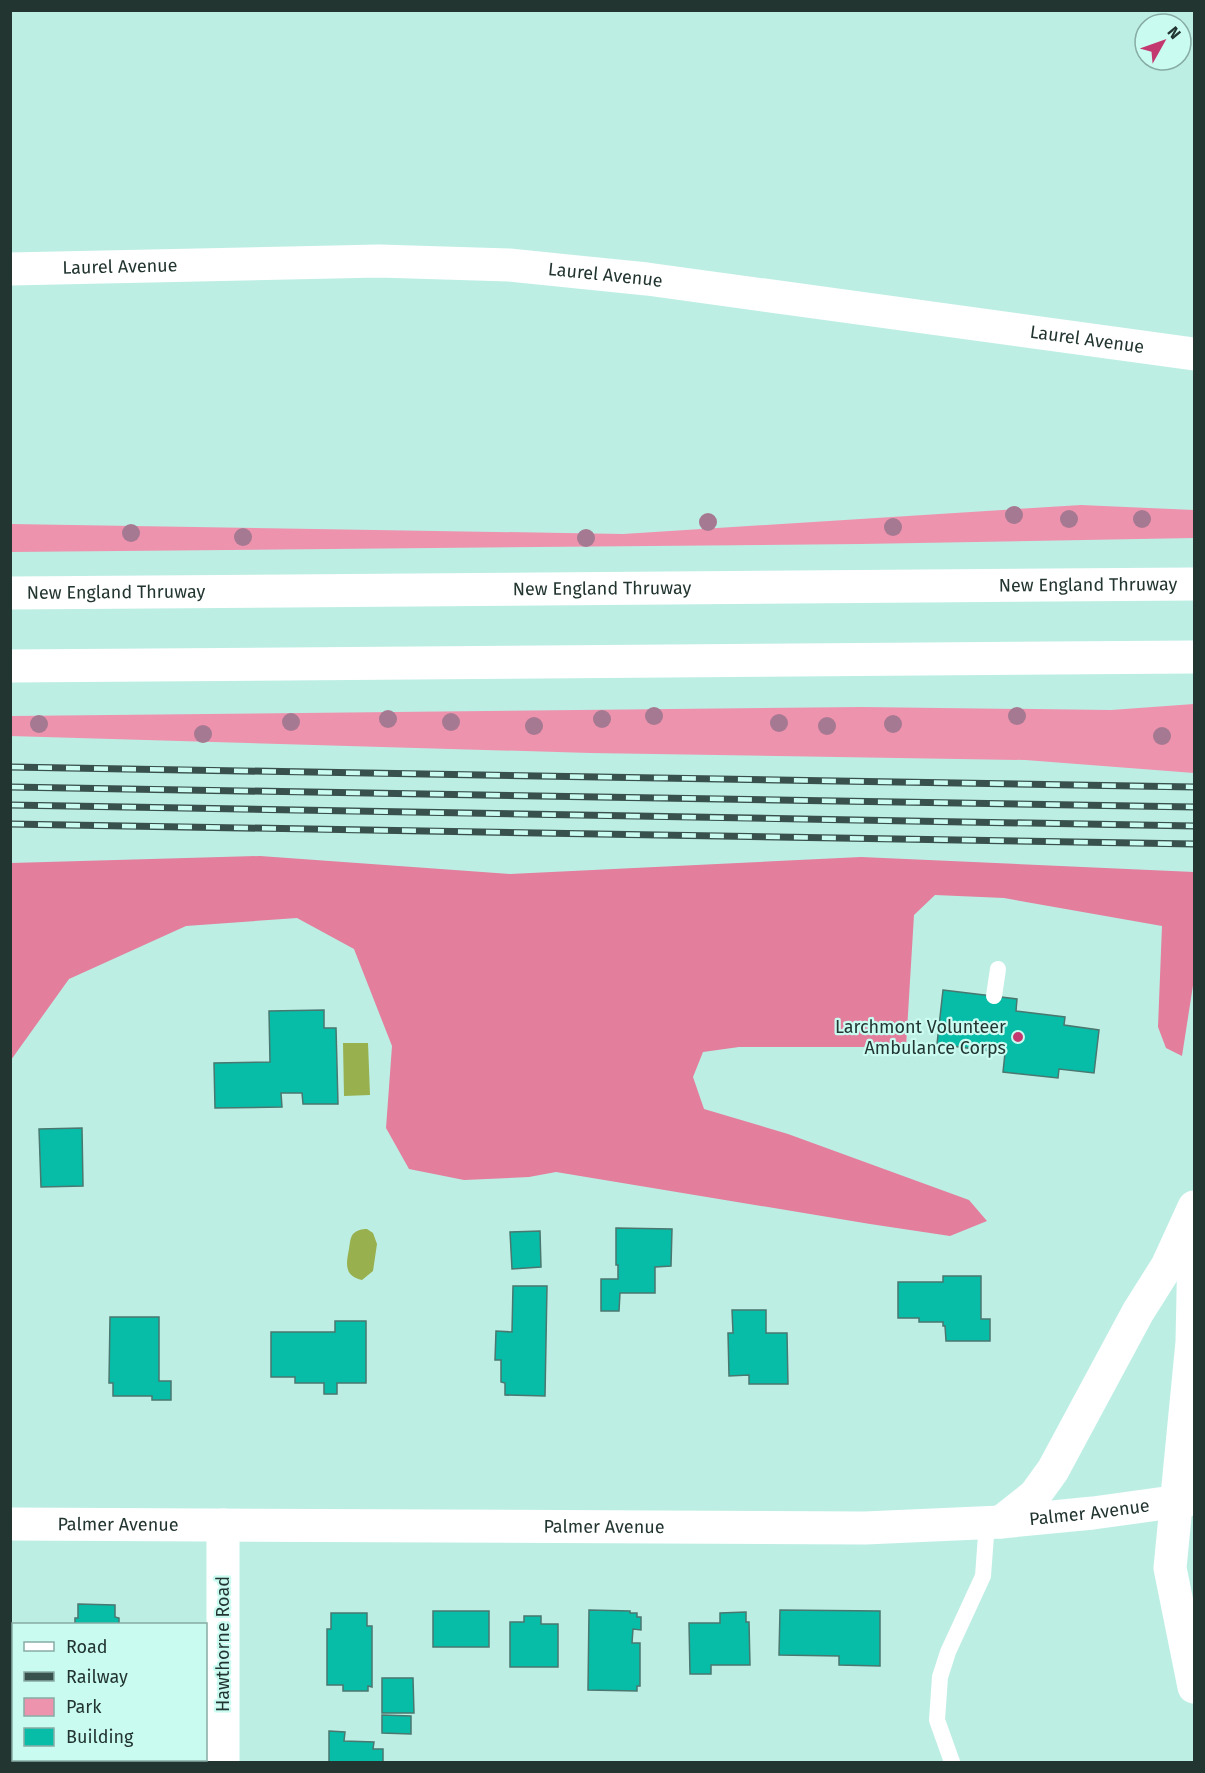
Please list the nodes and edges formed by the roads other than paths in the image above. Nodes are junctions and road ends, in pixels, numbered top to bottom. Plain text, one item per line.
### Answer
1 (10, 269) edge
2 (1194, 354) edge
3 (1194, 584) edge
4 (10, 593) edge
5 (1194, 657) edge
6 (10, 666) edge
7 (998, 969) dead end
8 (994, 996) dead end
9 (1194, 1207) edge
10 (1194, 1246) edge
11 (1185, 1500) edge
12 (994, 1522) junction
13 (10, 1524) edge
14 (223, 1525) junction
15 (1194, 1687) edge
16 (223, 1762) edge
17 (952, 1762) edge

1 - 2 main road, Laurel Avenue
3 - 4 main road, New England Thruway
5 - 6 main road
7 - 8 lane
9 - 12 main road
10 - 11 main road
11 - 12 main road, Palmer Avenue
11 - 15 main road
12 - 14 main road, Palmer Avenue
12 - 17 lane
13 - 14 main road, Palmer Avenue
14 - 16 main road, Hawthorne Road

